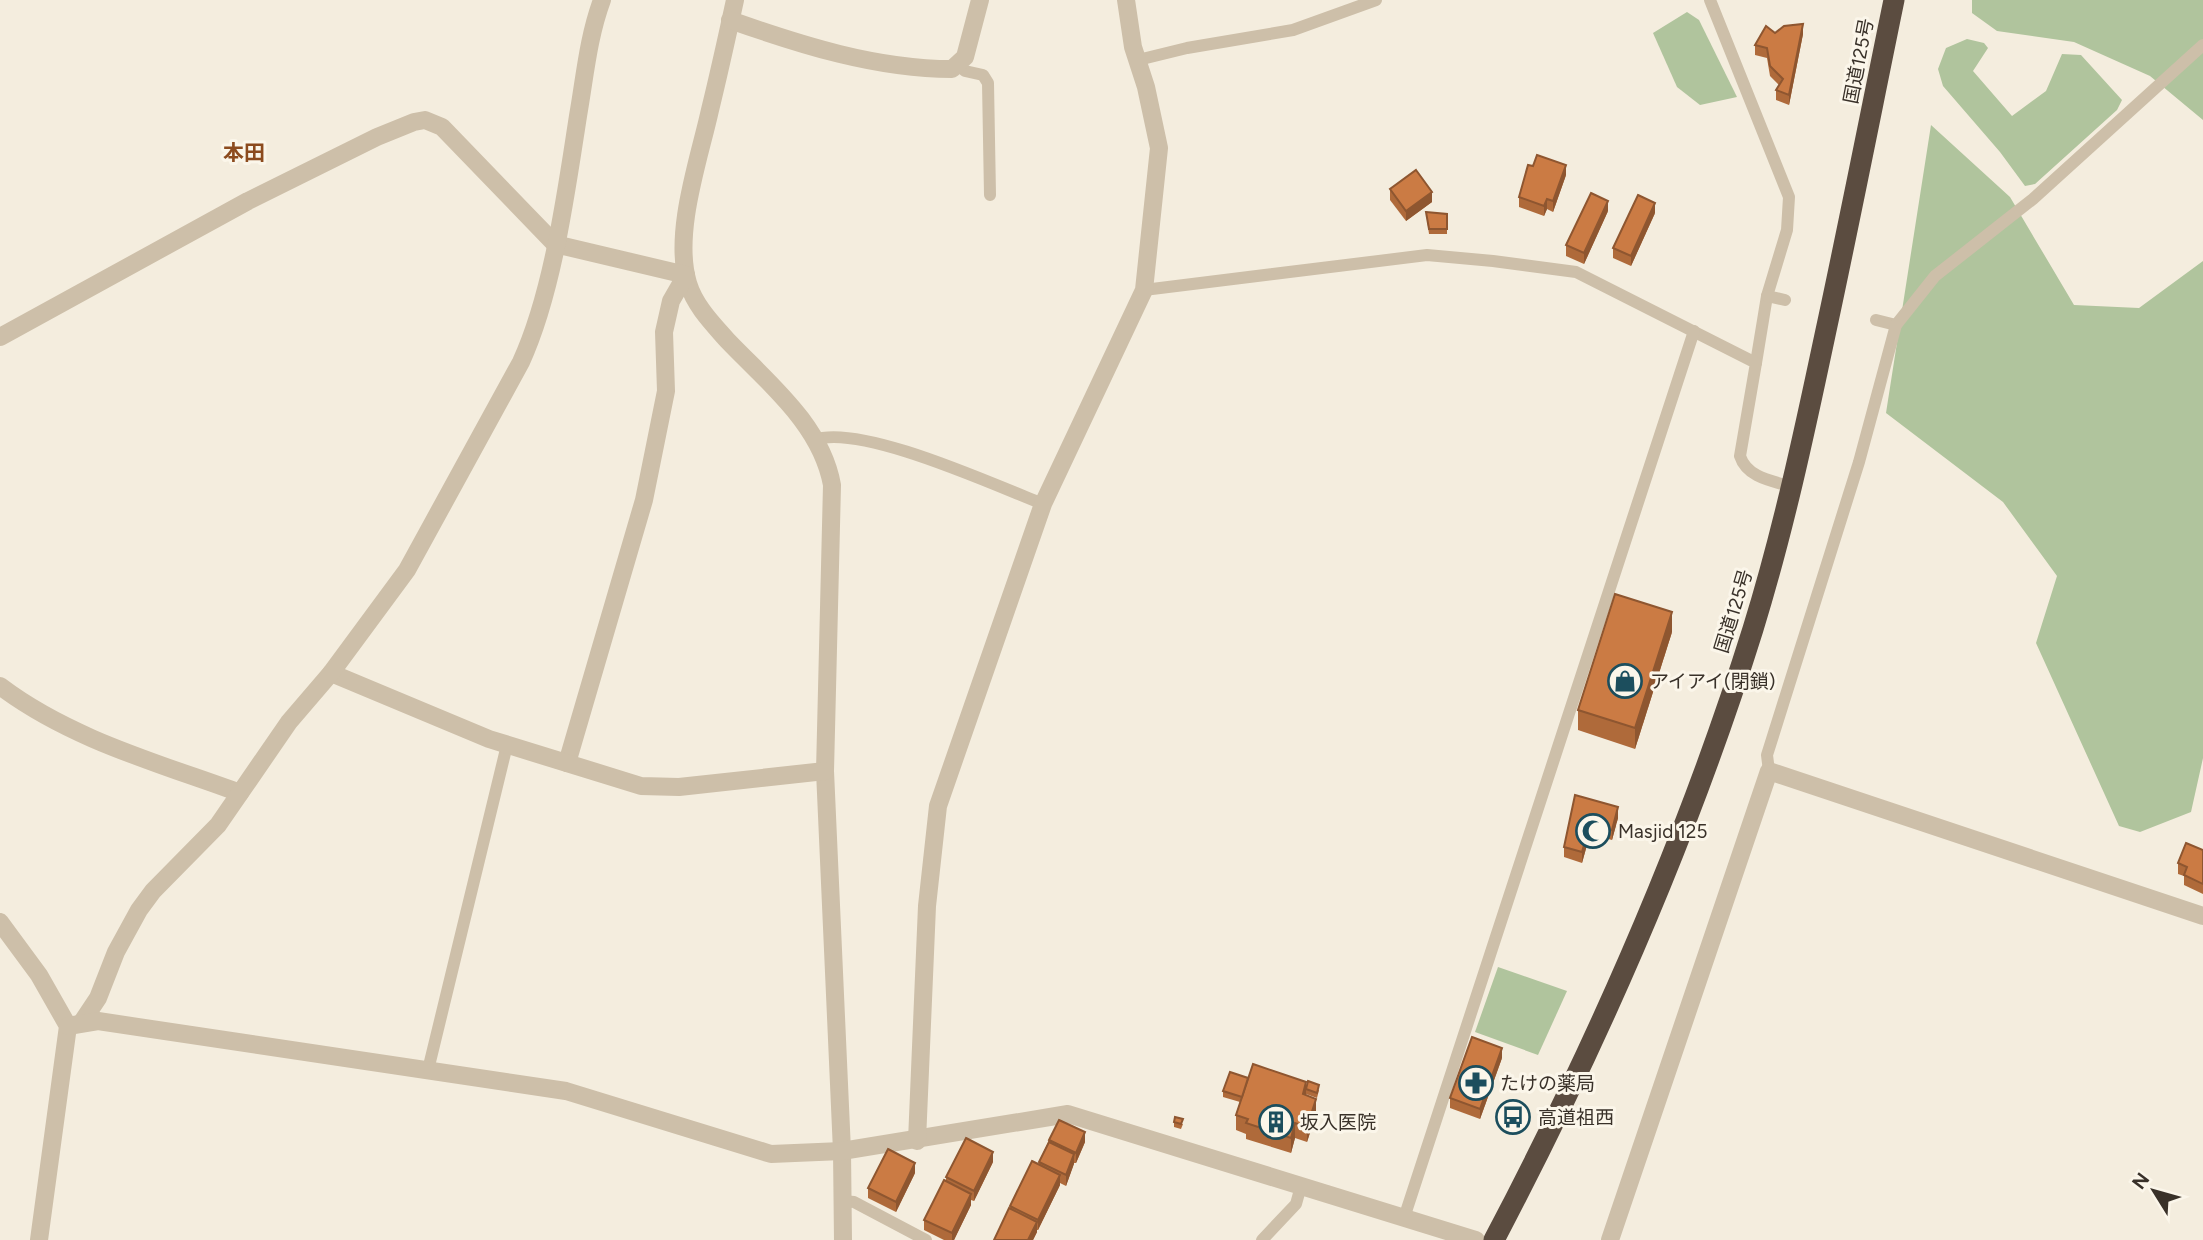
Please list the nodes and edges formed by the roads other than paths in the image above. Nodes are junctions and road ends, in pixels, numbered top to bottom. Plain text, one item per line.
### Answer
1 (602, 0) edge
2 (735, 0) edge
3 (980, 0) edge
4 (1126, 0) edge
5 (1376, 0) edge
6 (1710, 0) edge
7 (1894, 0) edge
8 (730, 20) junction
9 (2203, 45) edge
10 (1138, 60) junction
11 (958, 65) junction
12 (990, 195) dead end
13 (555, 244) junction
14 (686, 275) junction
15 (1144, 290) junction
16 (1767, 296) junction
17 (1785, 300) dead end
18 (1876, 320) dead end
19 (1896, 325) junction
20 (1694, 331) junction
21 (0, 337) edge
22 (1756, 363) junction
23 (814, 440) junction
24 (1793, 487) junction
25 (1043, 504) junction
26 (331, 673) junction
27 (0, 686) edge
28 (507, 745) junction
29 (567, 763) junction
30 (825, 771) junction
31 (1769, 771) junction
32 (240, 793) junction
33 (2203, 916) edge
34 (0, 922) edge
35 (75, 1024) junction
36 (428, 1070) junction
37 (917, 1141) junction
38 (842, 1151) junction
39 (1301, 1186) junction
40 (843, 1201) junction
41 (1404, 1218) junction
42 (39, 1240) edge
43 (843, 1240) edge
44 (926, 1240) edge
45 (1262, 1240) edge
46 (1476, 1240) edge
47 (1494, 1240) edge
48 (1610, 1240) edge

1 - 13 street
2 - 8 street
3 - 11 street
4 - 10 street
5 - 10 lane
6 - 16 lane
7 - 24 highway, 国道125号
8 - 11 street
8 - 14 street
9 - 19 lane
10 - 15 street
11 - 12 lane
13 - 14 street
13 - 21 street
13 - 26 street
14 - 23 street
14 - 29 street
15 - 20 lane
15 - 25 street
16 - 17 lane
16 - 22 lane
18 - 19 lane
19 - 31 lane
20 - 22 lane
20 - 41 lane
22 - 24 lane
23 - 25 lane
23 - 30 street
24 - 47 highway, 国道125号
25 - 37 street
26 - 28 street
26 - 32 street
27 - 32 street
28 - 29 street
28 - 36 lane
29 - 30 street
30 - 38 street
31 - 33 street
31 - 48 street
32 - 35 street
34 - 35 street
35 - 36 street
35 - 42 street
36 - 38 street
37 - 38 street
37 - 39 street
38 - 40 street
39 - 41 street
39 - 45 lane
40 - 43 street
40 - 44 lane
41 - 46 street

